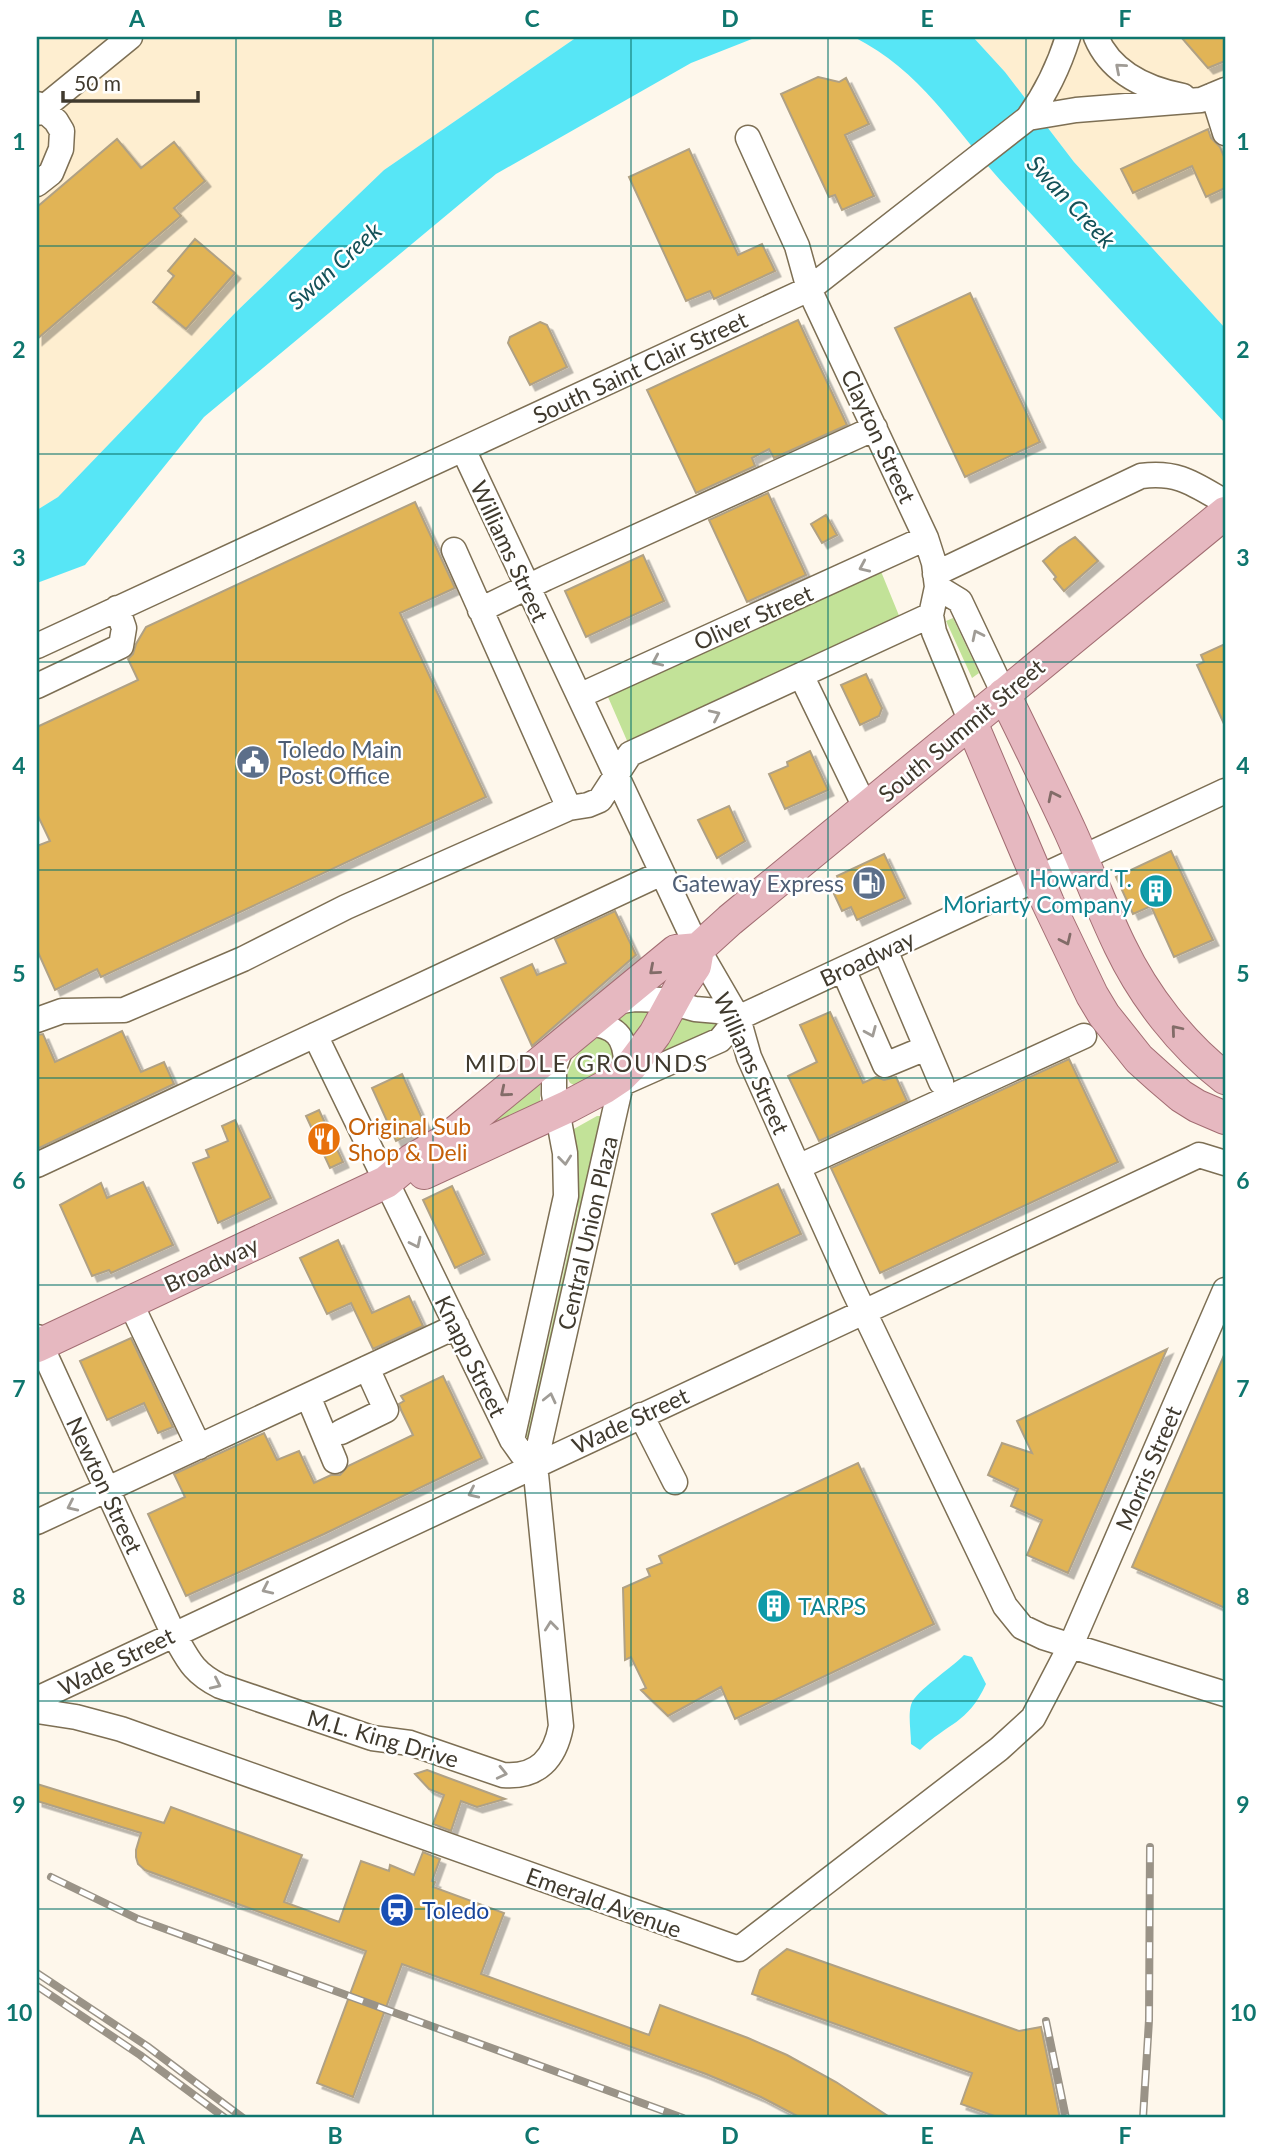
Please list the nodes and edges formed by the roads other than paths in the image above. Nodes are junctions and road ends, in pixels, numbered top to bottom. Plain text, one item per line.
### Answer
1 (130, 37) edge
2 (1068, 37) edge
3 (1096, 37) edge
4 (1213, 95) edge
5 (1048, 106) junction
6 (38, 109) edge
7 (1225, 133) edge
8 (748, 138) dead end
9 (37, 184) edge
10 (809, 289) junction
11 (875, 428) junction
12 (463, 449) junction
13 (1225, 502) edge
14 (1225, 513) edge
15 (926, 538) junction
16 (454, 550) dead end
17 (936, 580) junction
18 (527, 587) junction
19 (117, 608) junction
20 (480, 610) junction
21 (931, 615) junction
22 (37, 646) edge
23 (801, 675) junction
24 (37, 686) edge
25 (1004, 694) junction
26 (579, 696) junction
27 (971, 722) junction
28 (617, 774) junction
29 (1225, 791) edge
30 (569, 808) junction
31 (866, 808) junction
32 (1082, 858) junction
33 (662, 873) junction
34 (1037, 879) junction
35 (698, 949) junction
36 (885, 950) junction
37 (843, 969) junction
38 (614, 1002) junction
39 (673, 1003) junction
40 (738, 1018) junction
41 (37, 1020) edge
42 (590, 1023) junction
43 (315, 1035) junction
44 (1084, 1036) dead end
45 (562, 1045) junction
46 (926, 1048) junction
47 (623, 1078) junction
48 (1225, 1078) edge
49 (941, 1082) dead end
50 (562, 1109) junction
51 (1225, 1118) edge
52 (1225, 1163) edge
53 (37, 1165) edge
54 (798, 1167) junction
55 (386, 1182) junction
56 (1225, 1290) edge
57 (130, 1302) junction
58 (865, 1311) junction
59 (457, 1326) junction
60 (38, 1342) edge
61 (367, 1368) junction
62 (308, 1396) junction
63 (641, 1415) junction
64 (341, 1432) dead end
65 (513, 1440) junction
66 (199, 1447) junction
67 (335, 1461) dead end
68 (535, 1464) junction
69 (675, 1482) dead end
70 (107, 1489) junction
71 (37, 1522) edge
72 (173, 1633) junction
73 (1071, 1645) junction
74 (1225, 1694) edge
75 (37, 1699) edge
76 (37, 1711) edge

1 - 6 street
2 - 5 street, South Saint Clair Street
4 -> 3 street
4 - 5 street
4 - 7 street
5 - 10 street, South Saint Clair Street
6 - 9 street
8 - 10 street, Clayton Street
10 - 11 street, Clayton Street
10 - 12 street, South Saint Clair Street
11 - 15 street, Clayton Street
11 - 18 street
12 - 18 street, Williams Street
12 - 19 street, South Saint Clair Street
13 - 17 street
14 - 25 main road, South Summit Street
15 - 17 street, Clayton Street
15 -> 26 street, Oliver Street
16 - 20 street
17 - 21 street, Clayton Street
25 -> 17 street
18 - 20 street
18 - 26 street, Williams Street
19 - 22 street, South Saint Clair Street
19 - 24 street
20 - 30 street
21 - 23 street
21 - 27 street, Clayton Street
28 -> 23 street
23 - 31 street
25 - 27 main road, South Summit Street
32 -> 25 main road
26 - 28 street, Williams Street
27 - 31 main road, South Summit Street
27 - 34 main road, Clayton Street
28 - 30 street
28 - 33 street, Williams Street
29 - 32 street, Broadway
30 - 41 street
31 - 35 main road, South Summit Street
32 - 34 street, Broadway
48 -> 32 main road
33 - 35 street, Williams Street
33 - 43 street
34 - 36 street, Broadway
34 -> 51 main road, Clayton Street
35 -> 38 main road, South Summit Street
35 - 39 main road, South Summit Street
35 - 40 street, Williams Street
36 - 37 street, Broadway
36 - 46 street
37 - 40 street, Broadway
37 -> 46 street
38 - 39 street
38 - 42 main road, Broadway
39 - 40 street
39 - 47 main road, South Summit Street
40 - 47 street, Broadway
40 - 54 street, Williams Street
42 - 45 main road, Broadway
42 - 47 street, Central Union Plaza
43 - 53 street
43 - 55 street, Knapp Street
44 - 54 street
45 - 50 street, Central Union Plaza
45 -> 55 main road, Broadway
46 - 49 street
47 - 50 main road, South Summit Street
68 -> 47 street, Central Union Plaza
50 - 55 main road, Broadway
50 -> 65 street, Central Union Plaza
52 - 58 street, Wade Street
54 - 58 street, Williams Street
55 - 57 main road, Broadway
55 -> 59 street, Knapp Street
56 - 73 street, Morris Street
57 - 60 main road, Broadway
57 - 66 street
58 - 63 street, Wade Street
58 - 73 street, Williams Street
59 - 61 street
59 - 65 street, Knapp Street
60 - 70 street, Newton Street
61 - 62 street
61 - 64 street
62 - 66 street
62 - 67 street
63 - 68 street, Wade Street
63 - 69 street
65 - 68 street, Knapp Street
66 - 70 street
68 -> 72 street, Wade Street
72 -> 68 street, M.L. King Drive
70 -> 71 street
70 - 72 street, Newton Street
72 - 75 street, Wade Street
73 - 74 street, Williams Street
73 - 76 street, Emerald Avenue

